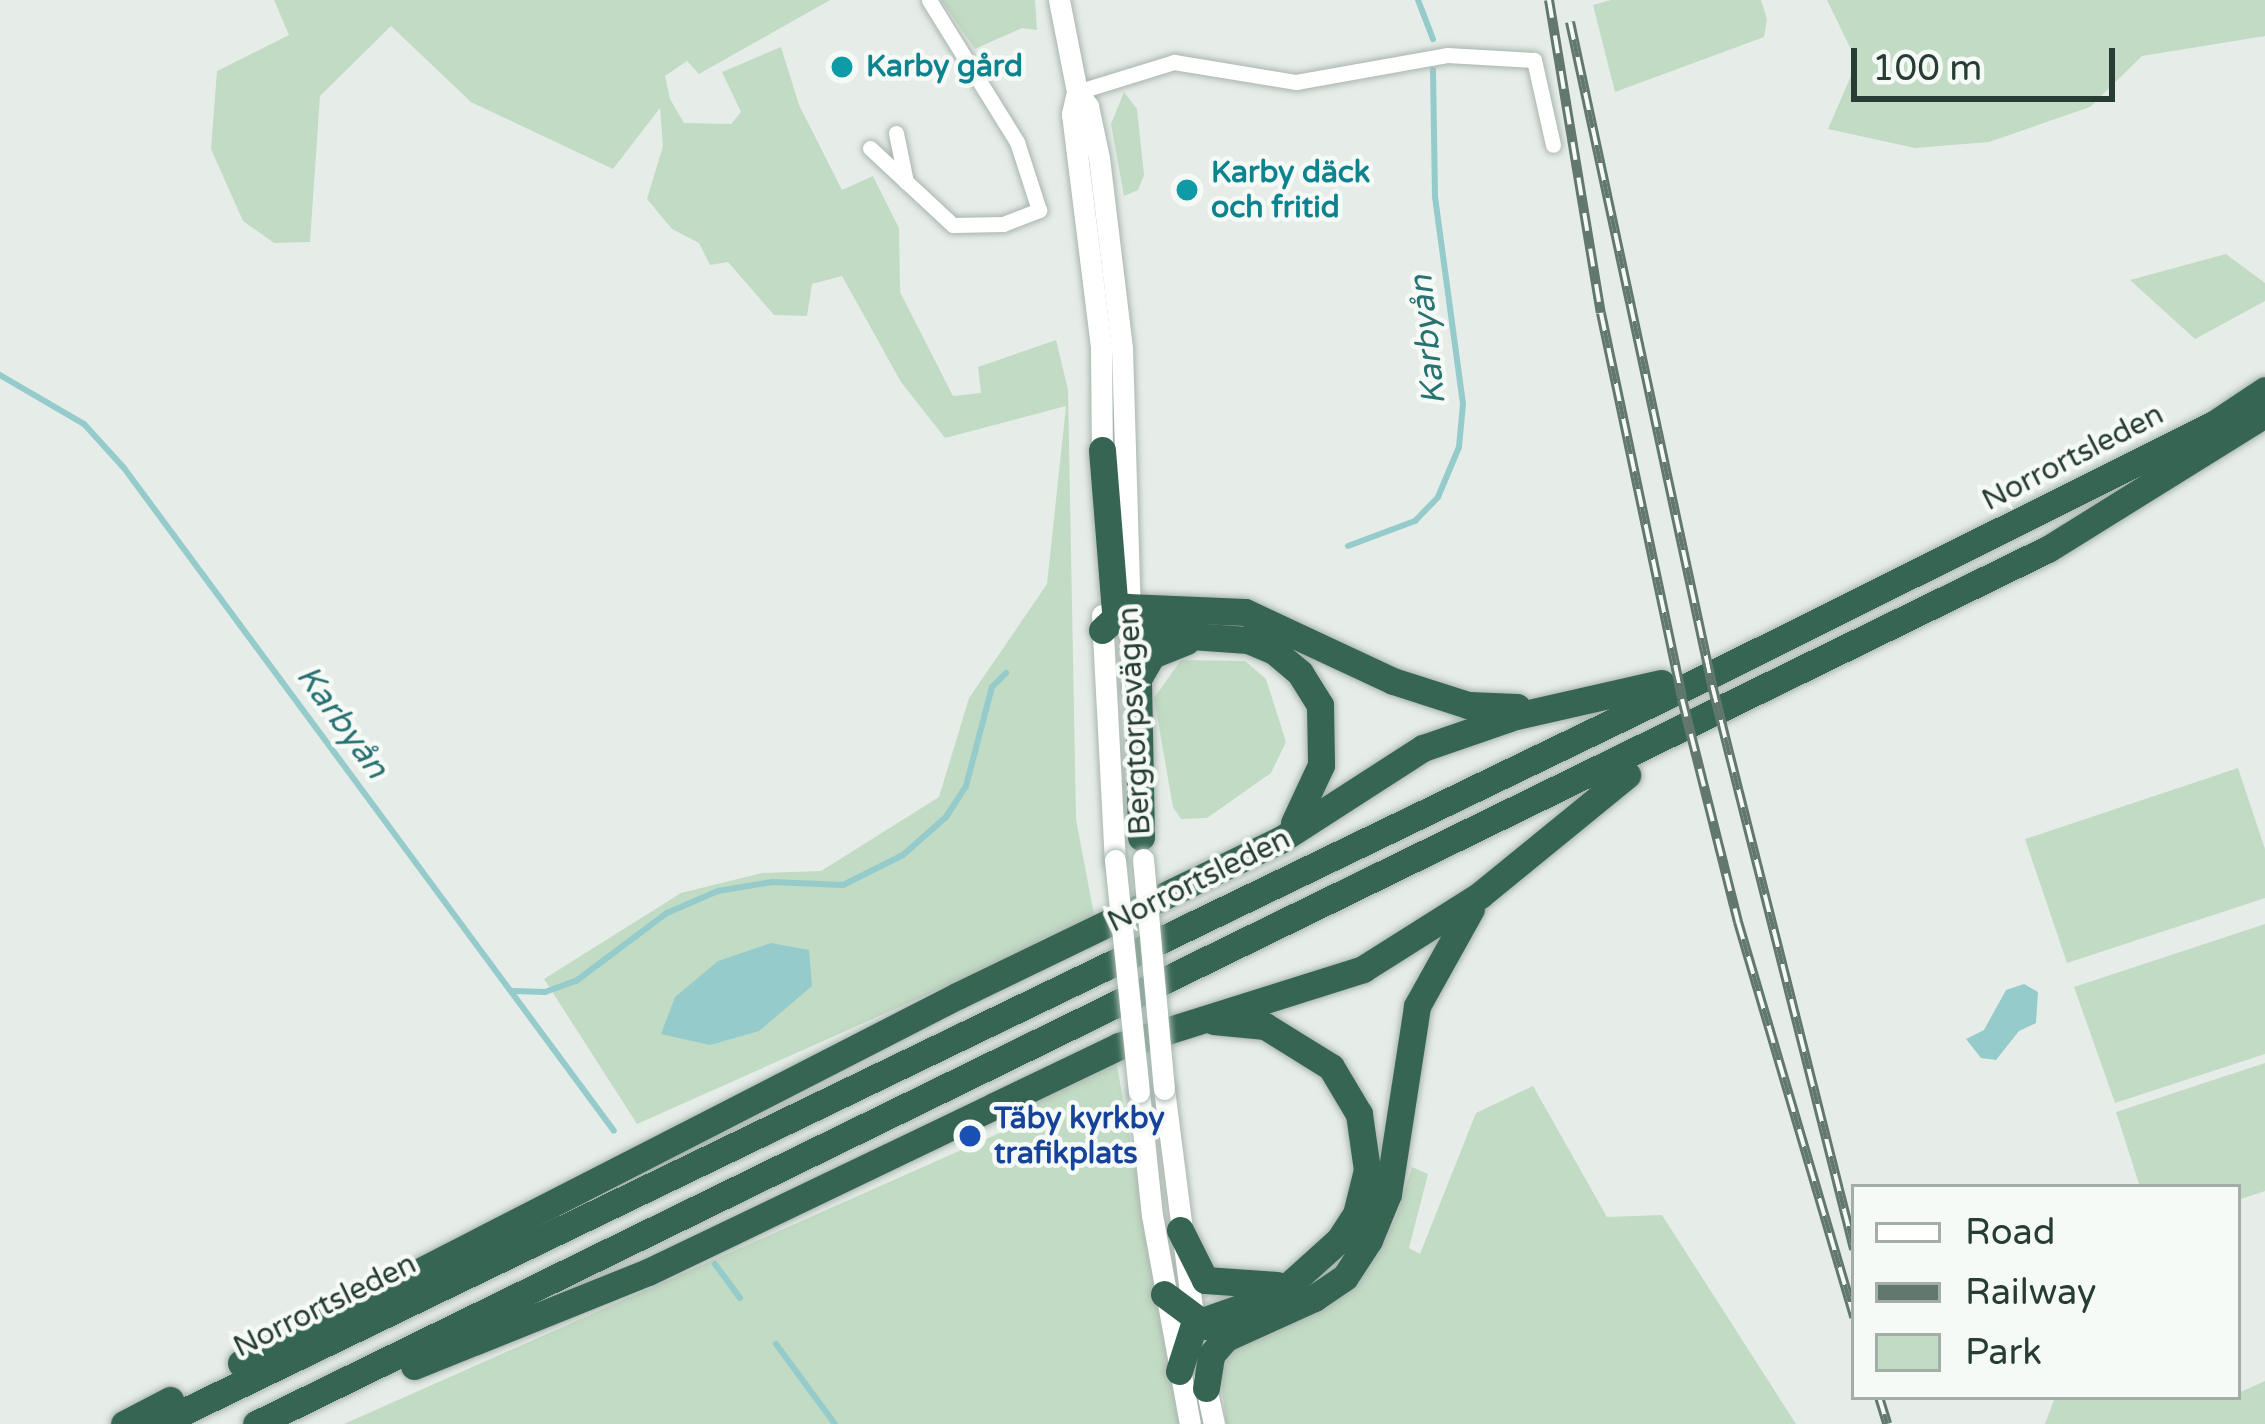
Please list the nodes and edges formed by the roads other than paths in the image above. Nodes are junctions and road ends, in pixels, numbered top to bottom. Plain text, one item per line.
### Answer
1 (928, 0) edge
2 (1059, 0) edge
3 (1077, 92) junction
4 (896, 133) dead end
5 (1553, 145) dead end
6 (870, 148) dead end
7 (906, 185) junction
8 (2265, 390) edge
9 (2265, 414) edge
10 (1102, 451) joint
11 (2048, 549) junction
12 (1837, 610) junction
13 (1118, 618) junction
14 (1216, 635) junction
15 (1545, 709) junction
16 (1280, 840) junction
17 (1142, 848) junction
18 (1480, 895) junction
19 (1180, 1026) junction
20 (1180, 1230) junction
21 (1308, 1271) junction
22 (1164, 1294) junction
23 (1266, 1323) junction
24 (1194, 1324) junction
25 (1179, 1372) junction
26 (1206, 1388) junction
27 (124, 1424) edge
28 (158, 1424) edge
29 (256, 1424) edge
30 (288, 1424) edge
31 (1190, 1424) edge
32 (1214, 1424) edge

1 - 7 street
2 - 3 main road, Bergtorpsvägen
3 - 5 street
3 - 10 main road, Bergtorpsvägen
3 - 13 main road, Bergtorpsvägen
4 - 7 street
6 - 7 street
8 - 12 highway, Norrortsleden
9 - 11 highway, Norrortsleden
10 - 13 highway
11 - 18 highway
11 - 29 highway, Norrortsleden
12 - 15 highway
12 - 28 highway, Norrortsleden
13 - 14 highway
13 - 15 highway
13 - 17 main road, Bergtorpsvägen
13 - 22 main road, Bergtorpsvägen, bridge
14 - 16 highway
14 - 17 highway
15 - 16 highway
16 - 27 highway
17 - 20 main road, Bergtorpsvägen, bridge
18 - 19 highway
18 - 23 highway
19 - 21 highway
19 - 30 highway
20 - 21 highway
20 - 24 main road, Bergtorpsvägen
21 - 24 highway
22 - 24 highway
22 - 25 main road, Bergtorpsvägen
23 - 24 highway
23 - 26 highway
24 - 25 highway
24 - 26 main road, Bergtorpsvägen
25 - 31 main road, Bergtorpsvägen
26 - 32 main road, Bergtorpsvägen

